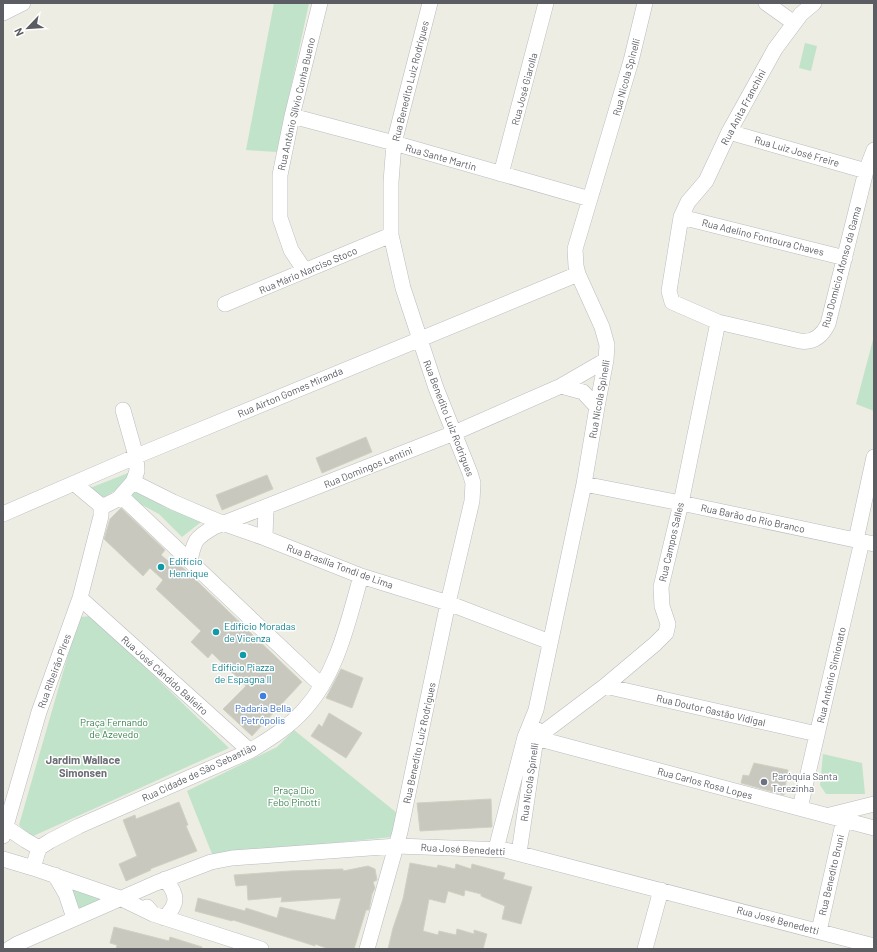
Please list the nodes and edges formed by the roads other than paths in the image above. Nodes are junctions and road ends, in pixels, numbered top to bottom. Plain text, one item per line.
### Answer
1 (23, 3) edge
2 (320, 3) edge
3 (430, 3) edge
4 (546, 3) edge
5 (645, 3) edge
6 (766, 3) edge
7 (814, 3) edge
8 (3, 13) edge
9 (794, 23) junction
10 (292, 116) junction
11 (729, 132) junction
12 (394, 143) junction
13 (874, 150) edge
14 (866, 171) junction
15 (501, 174) junction
16 (590, 198) junction
17 (681, 217) junction
18 (392, 235) junction
19 (845, 258) junction
20 (305, 271) junction
21 (578, 274) junction
22 (225, 304) dead end
23 (718, 322) junction
24 (420, 338) junction
25 (606, 360) junction
26 (561, 386) junction
27 (596, 407) junction
28 (123, 410) dead end
29 (454, 432) junction
30 (136, 456) junction
31 (874, 457) edge
32 (133, 482) junction
33 (75, 484) junction
34 (584, 484) junction
35 (121, 496) junction
36 (681, 503) junction
37 (102, 506) junction
38 (266, 507) junction
39 (3, 514) edge
40 (222, 523) junction
41 (265, 538) junction
42 (864, 542) edge
43 (190, 561) junction
44 (361, 576) junction
45 (80, 598) junction
46 (448, 603) junction
47 (550, 642) junction
48 (322, 686) junction
49 (605, 686) junction
50 (817, 734) junction
51 (530, 738) junction
52 (250, 751) junction
53 (874, 804) edge
54 (800, 808) junction
55 (829, 815) junction
56 (844, 819) junction
57 (874, 828) edge
58 (5, 832) edge
59 (397, 846) junction
60 (39, 848) junction
61 (496, 849) junction
62 (519, 853) junction
63 (3, 859) edge
64 (33, 868) junction
65 (55, 875) junction
66 (165, 880) junction
67 (148, 886) junction
68 (661, 890) junction
69 (120, 898) junction
70 (158, 916) junction
71 (74, 918) junction
72 (818, 931) junction
73 (874, 946) edge
74 (9, 949) edge
75 (261, 949) edge
76 (367, 949) edge
77 (645, 949) edge

1 - 8 street
2 - 10 street, Rua Antônio Sílvio Cunha Bueno
3 - 12 street, Rua Benedito Luiz Rodrigues
4 - 15 street, Rua José Giarolla
5 - 16 street, Rua Nicola Spinelli
6 - 9 street
7 - 9 street, Rua Anita Franchini
9 - 11 street, Rua Anita Franchini
10 - 12 street, Rua Sante Martin
10 - 20 street, Rua Antônio Sílvio Cunha Bueno
11 - 14 street, Rua Luiz José Freire
11 - 17 street, Rua Anita Franchini
12 - 15 street, Rua Sante Martin
12 - 18 street, Rua Benedito Luiz Rodrigues
13 - 14 street, Rua Domício Afonso da Gama
14 - 19 street, Rua Domício Afonso da Gama
15 - 16 street, Rua Sante Martin
16 - 21 street, Rua Nicola Spinelli
17 - 19 street, Rua Adelino Fontoura Chaves
17 - 23 street, Rua Domício Afonso da Gama
18 - 20 street, Rua Mário Narciso Stoco
18 - 24 street, Rua Benedito Luiz Rodrigues
19 - 23 street, Rua Domício Afonso da Gama
20 - 22 street, Rua Mário Narciso Stoco
21 - 24 street, Rua Aírton Gomes Miranda
21 - 25 street, Rua Nicola Spinelli
23 - 36 street, Rua Campos Salles
24 - 29 street, Rua Benedito Luiz Rodrigues
24 - 30 street, Rua Aírton Gomes Miranda
25 - 26 street, Rua Domingos Lentini
25 - 27 street, Rua Nicola Spinelli
26 - 27 street
26 - 29 street, Rua Domingos Lentini
27 - 34 street, Rua Nicola Spinelli
28 - 30 street
29 - 38 street, Rua Domingos Lentini
29 - 46 street, Rua Benedito Luiz Rodrigues
30 - 32 street
30 - 33 street, Rua Aírton Gomes Miranda
31 - 42 street, Rua Antônio Simionato
32 - 35 street
32 - 40 street, Rua Brasília Tondi de Lima
33 - 37 street
33 - 39 street, Rua Aírton Gomes Miranda
34 - 36 street, Rua Barão do Rio Branco
34 - 47 street, Rua Nicola Spinelli
35 - 37 street
35 - 43 street
36 - 42 street, Rua Barão do Rio Branco
36 - 49 street, Rua Campos Salles
37 - 45 street, Rua Ribeirão Pires
38 - 40 street, Rua Domingos Lentini
38 - 41 street
40 - 41 street, Rua Brasília Tondi de Lima
40 - 43 street, Rua Domingos Lentini
41 - 44 street, Rua Brasília Tondi de Lima
42 - 50 street, Rua Antônio Simionato
43 - 48 street
44 - 46 street, Rua Brasília Tondi de Lima
44 - 48 street, Rua Cidade de São Sebastião
45 - 52 street, Rua José Cândido Balieiro
45 - 58 street, Rua Ribeirão Pires
46 - 47 street, Rua Brasília Tondi de Lima
46 - 59 street, Rua Benedito Luiz Rodrigues
47 - 51 street, Rua Nicola Spinelli
48 - 52 street, Rua Cidade de São Sebastião
49 - 50 street, Rua Doutor Gastão Vidigal
49 - 51 street, Rua Campos Salles
50 - 54 street, Rua Antônio Simionato
51 - 54 street, Rua Carlos Rosa Lopes
51 - 61 street, Rua Nicola Spinelli
51 - 62 street, Rua Nicola Spinelli
52 - 60 street, Rua Cidade de São Sebastião
53 - 55 street
54 - 55 street, Rua Carlos Rosa Lopes
55 - 56 street, Rua Carlos Rosa Lopes
56 - 57 street, Rua Carlos Rosa Lopes
56 - 72 street, Rua Benedito Bruni
58 - 60 street
59 - 61 street, Rua José Benedetti
59 - 66 street, Rua José Benedetti
59 - 76 street, Rua Benedito Luiz Rodrigues
60 - 64 street
61 - 62 street, Rua José Benedetti
62 - 68 street, Rua José Benedetti
63 - 64 street
64 - 65 street
65 - 69 street
65 - 71 street
66 - 67 street, Rua José Benedetti
66 - 70 street
67 - 69 street, Rua José Benedetti
67 - 70 street
68 - 72 street, Rua José Benedetti
68 - 77 street
69 - 70 street
69 - 71 street, Rua José Benedetti
70 - 75 street
71 - 74 street, Rua José Benedetti
72 - 73 street, Rua José Benedetti

